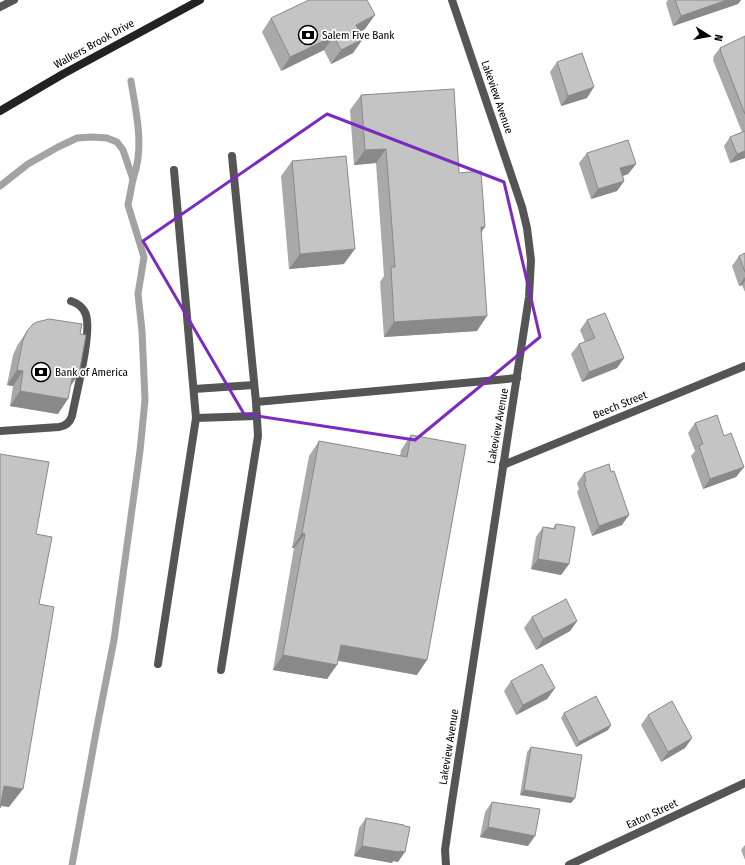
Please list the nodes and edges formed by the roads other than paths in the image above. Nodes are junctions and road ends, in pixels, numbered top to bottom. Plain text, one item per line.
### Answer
1 (14, 0) edge
2 (200, 0) edge
3 (452, 0) edge
4 (0, 7) edge
5 (0, 111) edge
6 (232, 156) dead end
7 (174, 170) dead end
8 (71, 301) dead end
9 (745, 366) edge
10 (517, 378) junction
11 (254, 385) junction
12 (194, 390) junction
13 (256, 402) junction
14 (257, 416) junction
15 (196, 418) junction
16 (0, 431) edge
17 (502, 465) junction
18 (158, 664) dead end
19 (220, 670) dead end
20 (745, 783) edge
21 (446, 865) edge
22 (569, 865) edge

1 - 4 street
2 - 5 street, Walkers Brook Drive
3 - 10 street, Lakeview Avenue
6 - 11 street
7 - 12 street
8 - 16 street
9 - 17 street, Beech Street
10 - 13 street
10 - 17 street, Lakeview Avenue
11 - 12 street
11 - 13 street
12 - 15 street
13 - 14 street
14 - 15 street
14 - 19 street
15 - 18 street
17 - 21 street, Lakeview Avenue
20 - 22 street, Eaton Street

